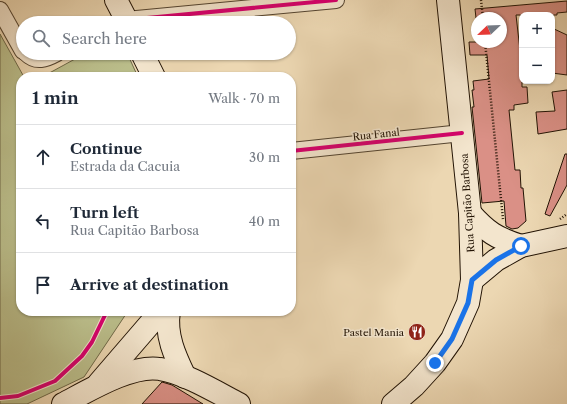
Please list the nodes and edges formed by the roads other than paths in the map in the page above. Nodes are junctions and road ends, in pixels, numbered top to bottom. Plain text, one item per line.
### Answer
1 (116, 0) edge
2 (336, 0) edge
3 (448, 0) edge
4 (0, 10) edge
5 (123, 16) edge
6 (183, 16) edge
7 (16, 39) edge
8 (146, 60) edge
9 (152, 72) edge
10 (462, 133) junction
11 (296, 150) edge
12 (470, 214) junction
13 (561, 229) edge
14 (521, 246) junction
15 (472, 280) junction
16 (157, 316) edge
17 (168, 316) edge
18 (185, 377) junction
19 (95, 388) junction
20 (63, 404) edge
21 (239, 404) edge
22 (393, 404) edge

1 - 5 main road
2 - 6 street
3 - 10 main road, Rua Capitão Barbosa
4 - 7 street
8 - 9 main road
10 - 11 street, Rua Fanal
10 - 12 main road, Rua Capitão Barbosa
12 - 14 main road
12 - 15 main road, Rua Capitão Barbosa
13 - 14 main road
14 - 15 main road
15 - 22 main road, Rua Capitão Barbosa
16 - 19 main road
17 - 18 main road
18 - 19 main road
18 - 21 main road
19 - 20 main road

